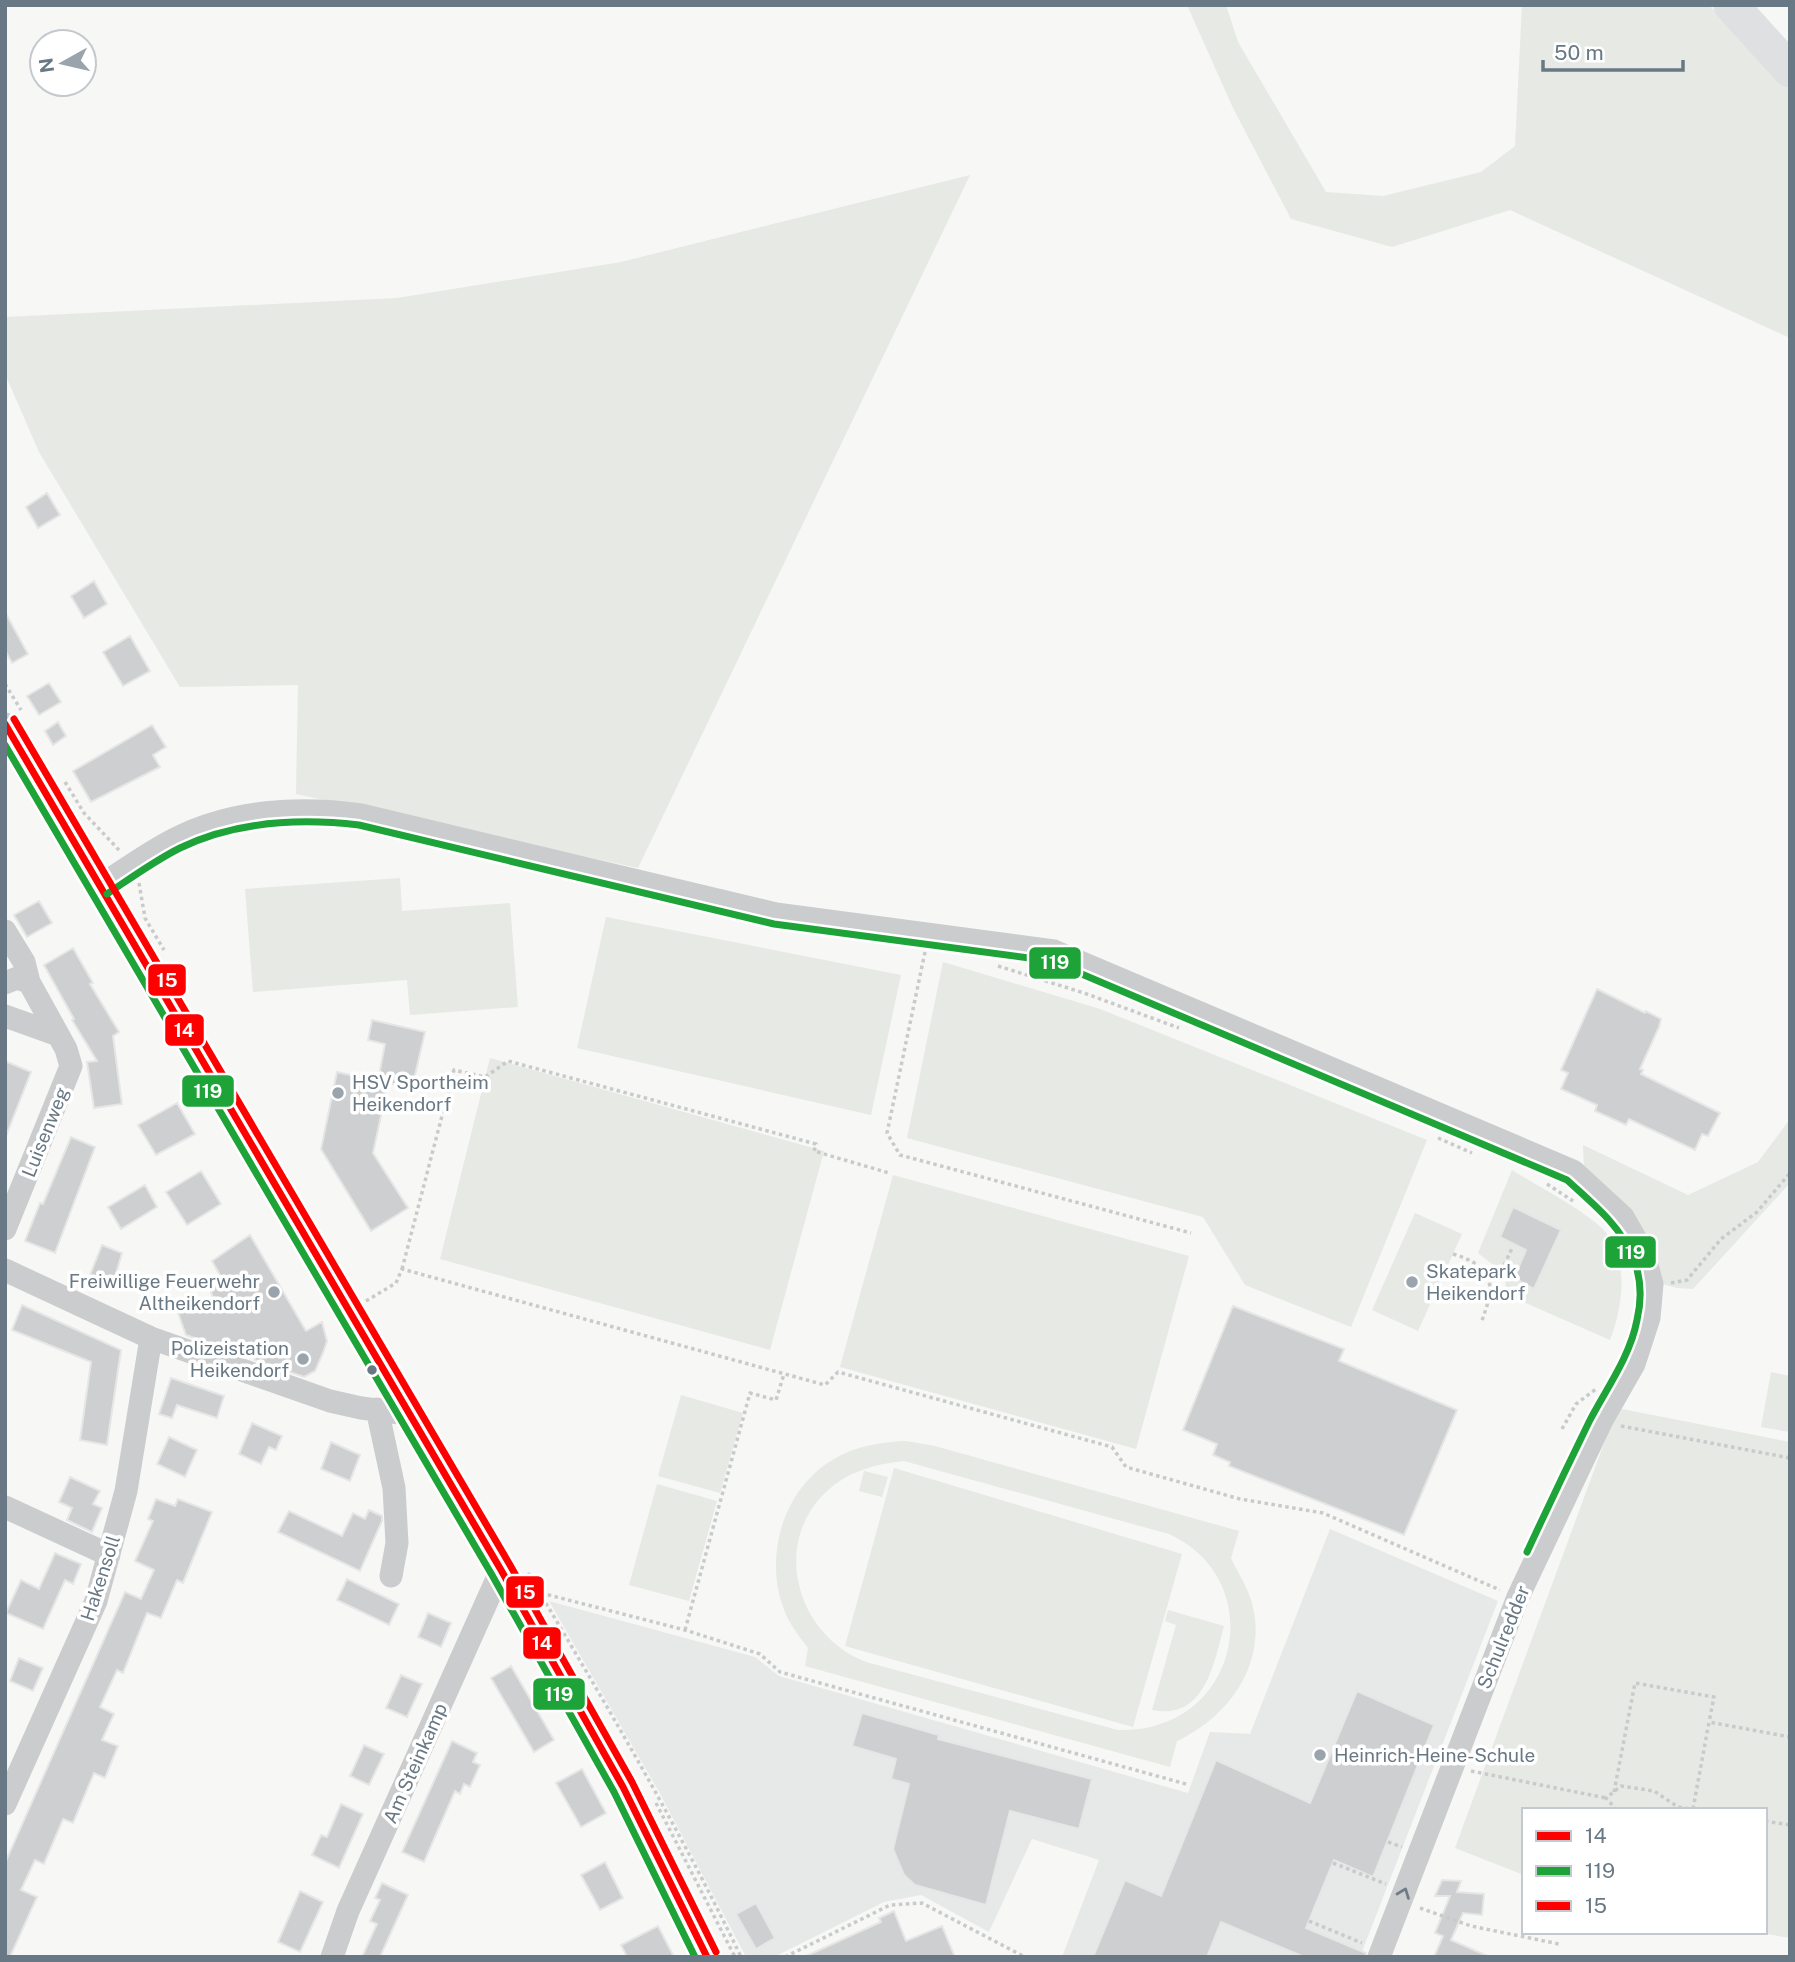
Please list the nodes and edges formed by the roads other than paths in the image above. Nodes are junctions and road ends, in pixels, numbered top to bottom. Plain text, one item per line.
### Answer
1 (1731, 5) edge
2 (1790, 70) edge
3 (16, 721) edge
4 (101, 885) junction
5 (5, 931) edge
6 (29, 982) junction
7 (5, 983) edge
8 (5, 1016) edge
9 (58, 1035) junction
10 (5, 1229) edge
11 (5, 1270) edge
12 (151, 1338) junction
13 (377, 1409) junction
14 (408, 1414) junction
15 (5, 1507) edge
16 (109, 1555) junction
17 (501, 1570) junction
18 (391, 1576) dead end
19 (5, 1804) edge
20 (1380, 1954) edge
21 (332, 1957) edge
22 (706, 1957) edge

1 - 2 highway
3 - 4 street
4 - 14 street
20 -> 4 street, Schulredder
5 - 6 street, Luisenweg
6 - 7 street
6 - 9 street, Luisenweg
8 - 9 street
9 - 10 street, Luisenweg
11 - 12 street
12 - 13 street
12 - 16 street, Hakensoll
13 - 14 street
13 - 18 street
14 - 17 street
15 - 16 street
16 - 19 street, Hakensoll
17 - 21 street, Am Steinkamp
17 - 22 street

